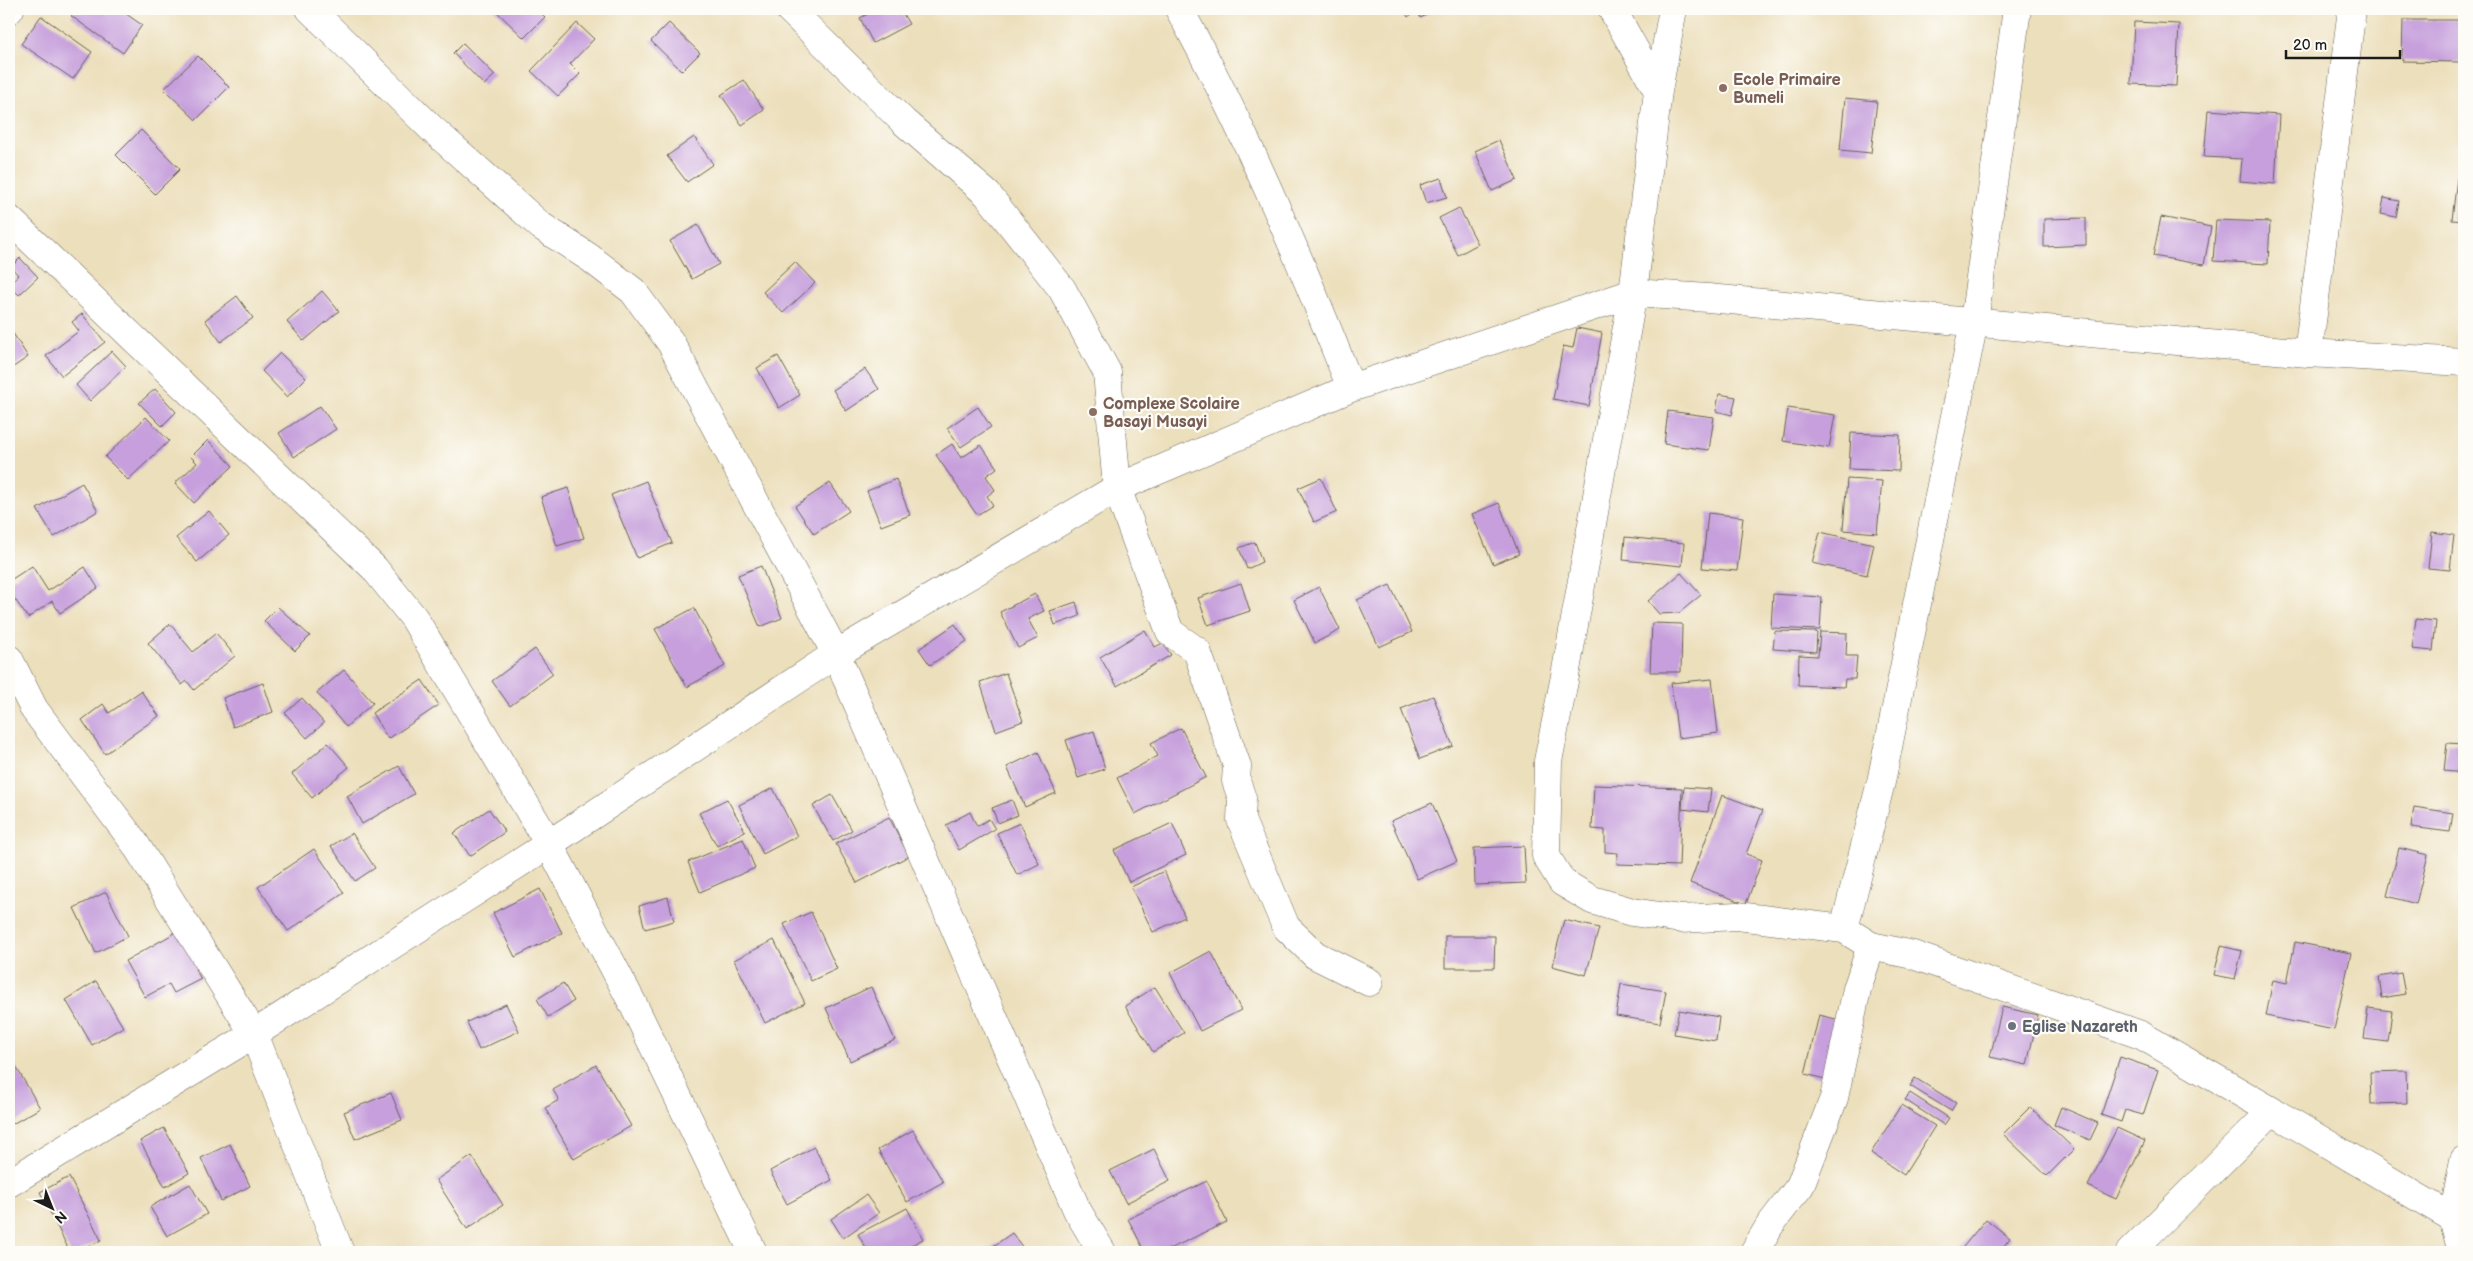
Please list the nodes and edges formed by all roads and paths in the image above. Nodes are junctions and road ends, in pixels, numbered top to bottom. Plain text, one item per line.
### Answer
1 (310, 9) edge
2 (789, 9) edge
3 (1180, 9) edge
4 (1612, 9) edge
5 (1673, 9) edge
6 (2017, 9) edge
7 (2352, 9) edge
8 (1658, 91) junction
9 (9, 220) edge
10 (1633, 293) junction
11 (1974, 322) junction
12 (2308, 353) junction
13 (2464, 362) edge
14 (1350, 388) junction
15 (1117, 488) junction
16 (836, 654) junction
17 (9, 659) edge
18 (549, 844) junction
19 (1844, 929) junction
20 (1871, 946) junction
21 (1369, 982) dead end
22 (254, 1034) junction
23 (2272, 1111) junction
24 (2464, 1160) edge
25 (9, 1183) edge
26 (2459, 1218) edge
27 (340, 1252) edge
28 (753, 1252) edge
29 (1102, 1252) edge
30 (1754, 1252) edge
31 (2130, 1252) edge
32 (2462, 1252) edge

1 - 16 street
2 - 15 street
3 - 14 street
4 - 8 street
5 - 8 street
6 - 11 street
7 - 12 street
8 - 10 street
9 - 18 street
10 - 11 street
10 - 14 street
10 - 19 street
11 - 12 street
11 - 19 street
12 - 13 street
14 - 15 street
15 - 16 street
15 - 21 street
16 - 18 street
16 - 29 street
17 - 22 street
18 - 22 street
18 - 28 street
19 - 20 street
20 - 23 street
20 - 30 street
22 - 25 street
22 - 27 street
23 - 26 street
23 - 31 street
24 - 26 street
26 - 32 street

